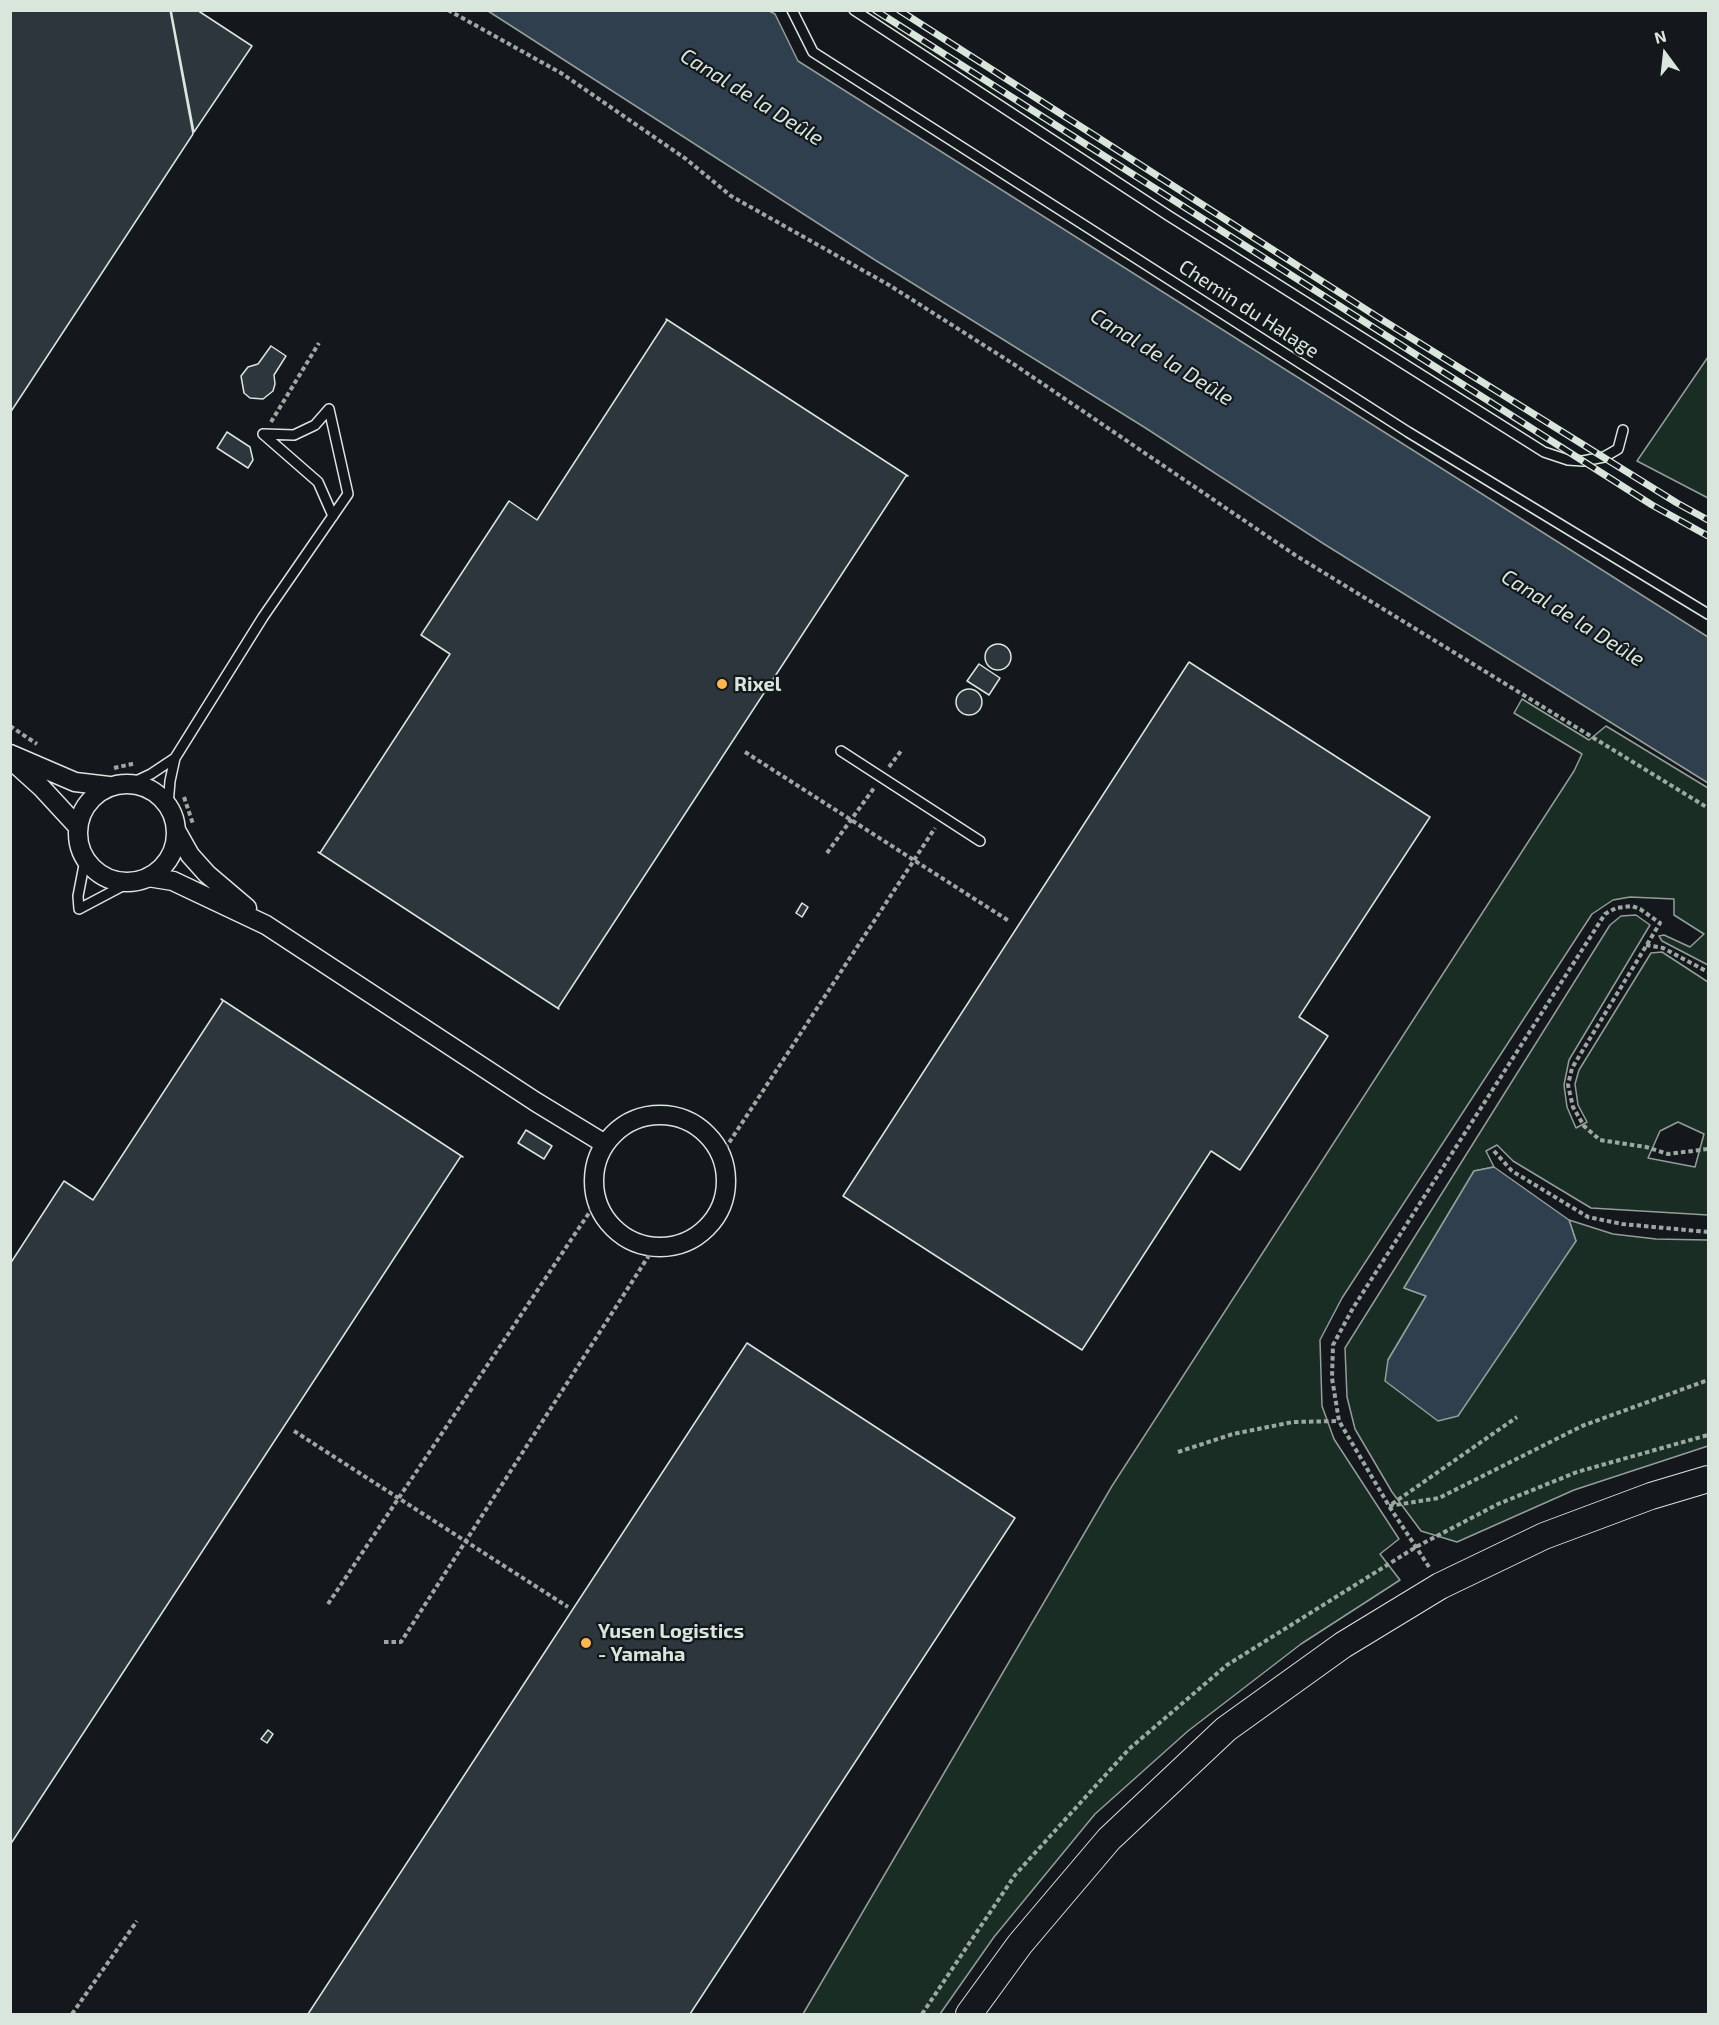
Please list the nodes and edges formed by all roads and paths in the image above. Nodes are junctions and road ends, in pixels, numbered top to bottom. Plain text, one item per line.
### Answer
1 (448, 10) edge
2 (792, 10) edge
3 (854, 10) edge
4 (319, 343) dead end
5 (1623, 430) dead end
6 (263, 434) junction
7 (333, 516) junction
8 (1708, 614) edge
9 (10, 726) edge
10 (46, 749) dead end
11 (841, 751) dead end
12 (901, 751) dead end
13 (745, 752) dead end
14 (10, 757) edge
15 (175, 758) junction
16 (113, 768) dead end
17 (881, 778) junction
18 (132, 783) junction
19 (109, 786) junction
20 (184, 789) dead end
21 (168, 805) junction
22 (1708, 808) edge
23 (942, 817) junction
24 (851, 820) junction
25 (78, 826) junction
26 (185, 829) junction
27 (980, 841) dead end
28 (827, 853) dead end
29 (85, 860) junction
30 (914, 860) junction
31 (148, 878) junction
32 (130, 882) junction
33 (1010, 921) dead end
34 (266, 925) junction
35 (1646, 945) junction
36 (1708, 972) edge
37 (605, 1144) junction
38 (1708, 1149) edge
39 (1494, 1151) dead end
40 (721, 1155) junction
41 (597, 1201) junction
42 (1708, 1232) edge
43 (655, 1246) junction
44 (1708, 1380) edge
45 (1517, 1417) dead end
46 (1338, 1421) junction
47 (294, 1431) dead end
48 (1178, 1452) dead end
49 (1708, 1479) edge
50 (399, 1498) junction
51 (1389, 1506) junction
52 (466, 1541) junction
53 (1440, 1586) junction
54 (328, 1604) dead end
55 (568, 1607) dead end
56 (384, 1642) dead end
57 (137, 1921) dead end
58 (72, 2014) edge
59 (969, 2014) edge

1 - 22 path
2 - 8 lane, Chemin du Halage
3 - 5 lane
4 - 6 path
6 - 7 lane
6 - 7 lane
7 - 15 lane
9 - 10 path
11 - 17 lane
12 - 17 path
13 - 24 path
14 - 19 street
14 - 25 street
15 - 16 path
15 - 18 lane
15 - 21 lane
17 - 23 lane
17 - 24 path
18 - 19 street
18 - 21 street
19 - 25 street
20 - 26 path
21 - 26 street
23 - 27 lane
23 - 30 path
24 - 28 path
24 - 30 path
25 - 29 street
26 - 31 street
26 - 34 street
29 - 32 street
29 - 32 lane
30 - 33 path
30 - 40 path
31 - 32 street
31 - 34 street
34 - 37 street
35 - 36 path
35 - 38 path
35 - 46 path
37 - 40 street
37 - 41 street
39 - 42 path
40 - 43 street
41 - 43 street
41 - 50 path
43 - 52 path
44 - 51 path
45 - 51 path
46 - 48 path
46 - 51 path
47 - 50 path
49 - 53 main road
50 - 52 path
50 - 54 path
51 - 53 path
52 - 55 path
52 - 56 path
53 - 59 main road
57 - 58 path

